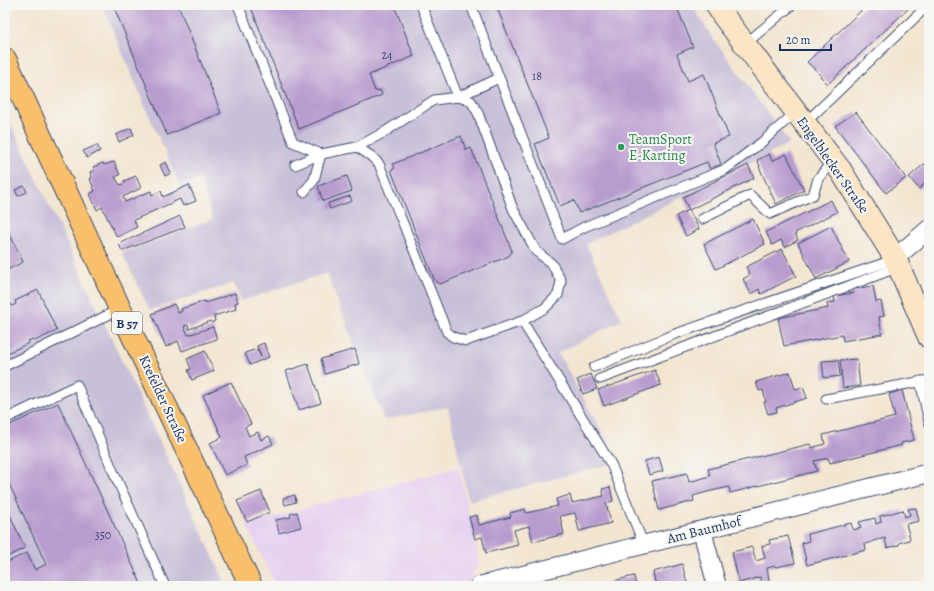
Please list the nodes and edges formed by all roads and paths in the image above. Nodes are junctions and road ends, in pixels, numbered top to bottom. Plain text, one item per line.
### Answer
1 (238, 5) edge
2 (421, 5) edge
3 (470, 5) edge
4 (717, 5) edge
5 (792, 5) edge
6 (924, 9) dead end
7 (745, 44) junction
8 (5, 59) edge
9 (499, 78) junction
10 (458, 97) junction
11 (801, 118) junction
12 (357, 147) junction
13 (321, 154) junction
14 (833, 160) junction
15 (295, 165) dead end
16 (304, 192) dead end
17 (702, 219) dead end
18 (929, 230) edge
19 (897, 261) junction
20 (120, 309) junction
21 (522, 321) junction
22 (929, 337) edge
23 (5, 366) edge
24 (594, 367) dead end
25 (600, 379) dead end
26 (924, 381) edge
27 (826, 399) dead end
28 (5, 419) edge
29 (929, 422) edge
30 (929, 473) edge
31 (702, 531) junction
32 (644, 545) junction
33 (165, 586) edge
34 (251, 586) edge
35 (479, 586) edge
36 (717, 586) edge

1 - 13 lane
2 - 10 lane
3 - 9 lane
4 - 7 street, Engelblecker Straße
5 - 7 lane
6 - 11 lane
7 - 11 street, Engelblecker Straße
8 - 20 main road, Krefelder Straße / B 57
9 - 10 lane
9 - 11 lane
10 - 12 lane
10 - 21 lane
11 - 14 street, Engelblecker Straße
12 - 13 lane
12 - 21 lane
13 - 15 lane
13 - 16 lane
14 - 17 lane
14 - 19 street, Engelblecker Straße
18 - 19 street
19 - 22 street, Engelblecker Straße
19 - 24 lane
19 - 25 lane
20 - 23 lane
20 - 34 main road, Krefelder Straße / B 57
21 - 32 lane
26 - 27 lane
26 - 29 lane
28 - 33 lane
30 - 31 street, Am Baumhof
31 - 32 street, Am Baumhof
31 - 36 street
32 - 35 street, Am Baumhof

